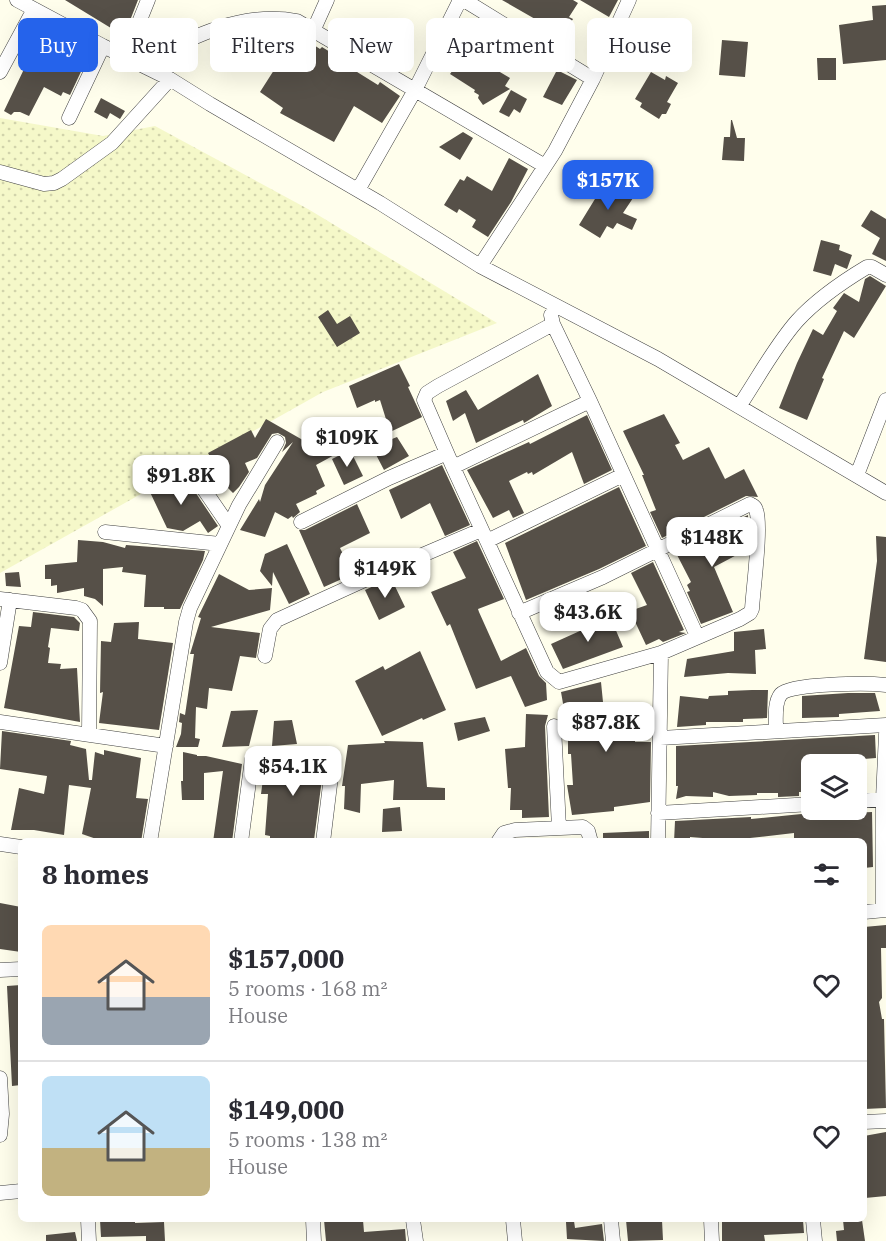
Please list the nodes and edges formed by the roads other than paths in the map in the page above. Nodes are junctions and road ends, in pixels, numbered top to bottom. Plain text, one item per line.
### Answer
1 (17, 0) edge
2 (148, 0) edge
3 (327, 0) edge
4 (462, 0) edge
5 (629, 0) edge
6 (34, 9) junction
7 (140, 18) edge
8 (266, 18) edge
9 (284, 18) edge
10 (316, 25) edge
11 (316, 30) edge
12 (103, 46) junction
13 (110, 50) edge
14 (0, 72) edge
15 (156, 72) edge
16 (170, 79) junction
17 (593, 79) junction
18 (415, 90) junction
19 (69, 118) dead end
20 (545, 166) junction
21 (0, 172) edge
22 (358, 190) junction
23 (480, 266) junction
24 (886, 275) edge
25 (548, 302) junction
26 (553, 324) junction
27 (886, 400) edge
28 (590, 401) junction
29 (740, 405) junction
30 (277, 442) dead end
31 (447, 453) junction
32 (453, 467) junction
33 (192, 472) dead end
34 (623, 475) junction
35 (857, 475) junction
36 (886, 493) edge
37 (302, 522) dead end
38 (229, 526) junction
39 (105, 532) dead end
40 (484, 536) junction
41 (220, 544) junction
42 (657, 549) junction
43 (5, 599) edge
44 (519, 613) junction
45 (696, 636) junction
46 (661, 652) junction
47 (265, 656) dead end
48 (0, 663) edge
49 (886, 685) edge
50 (0, 722) edge
51 (886, 725) edge
52 (554, 726) dead end
53 (776, 730) junction
54 (89, 734) junction
55 (886, 734) edge
56 (660, 738) junction
57 (166, 746) junction
58 (252, 759) dead end
59 (333, 759) dead end
60 (885, 799) edge
61 (867, 800) edge
62 (801, 805) edge
63 (658, 813) junction
64 (560, 828) junction
65 (151, 838) edge
66 (242, 838) edge
67 (323, 838) edge
68 (500, 838) edge
69 (590, 838) edge
70 (658, 838) edge
71 (0, 844) edge
72 (18, 847) edge
73 (884, 910) edge
74 (867, 912) edge
75 (18, 969) edge
76 (0, 970) edge
77 (0, 1078) edge
78 (886, 1120) edge
79 (867, 1122) edge
80 (0, 1135) edge
81 (18, 1191) edge
82 (0, 1193) edge
83 (88, 1222) edge
84 (313, 1222) edge
85 (413, 1222) edge
86 (513, 1222) edge
87 (611, 1222) edge
88 (711, 1222) edge
89 (813, 1222) edge
90 (89, 1241) edge
91 (314, 1241) edge
92 (416, 1241) edge
93 (515, 1241) edge
94 (613, 1241) edge
95 (712, 1241) edge
96 (815, 1241) edge

1 - 6 street
2 - 7 street
3 - 10 street
4 - 17 street
4 - 18 street
5 - 17 street
6 - 12 street
6 - 14 street
8 - 9 street
11 - 18 street
12 - 13 street
12 - 19 street
15 - 16 street
16 - 21 street
16 - 22 street
17 - 20 street
18 - 20 street
18 - 22 street
20 - 23 street
22 - 23 street
23 - 25 street
24 - 29 street
25 - 26 street
25 - 29 street
26 - 28 street
26 - 31 street
27 - 35 street
28 - 32 street
28 - 34 street
29 - 35 street
30 - 38 street
31 - 32 street
31 - 37 street
32 - 40 street
33 - 38 street
34 - 40 street
34 - 42 street
35 - 36 street
38 - 41 street
39 - 41 street
40 - 44 street
40 - 47 street
41 - 57 street
42 - 44 street
42 - 45 street
42 - 45 street
43 - 48 street
43 - 54 street
44 - 46 street
45 - 46 street
46 - 56 street
49 - 53 street
50 - 54 street
51 - 53 street
52 - 64 street
53 - 56 street
54 - 57 street
55 - 60 street
56 - 63 street
57 - 65 street
58 - 66 street
59 - 67 street
60 - 61 street
60 - 73 street
62 - 63 street
63 - 70 street
64 - 68 street
64 - 69 street
71 - 72 street
73 - 74 street
75 - 76 street
77 - 80 street
78 - 79 street
81 - 82 street
83 - 90 street
84 - 91 street
85 - 92 street
86 - 93 street
87 - 94 street
88 - 95 street
89 - 96 street

